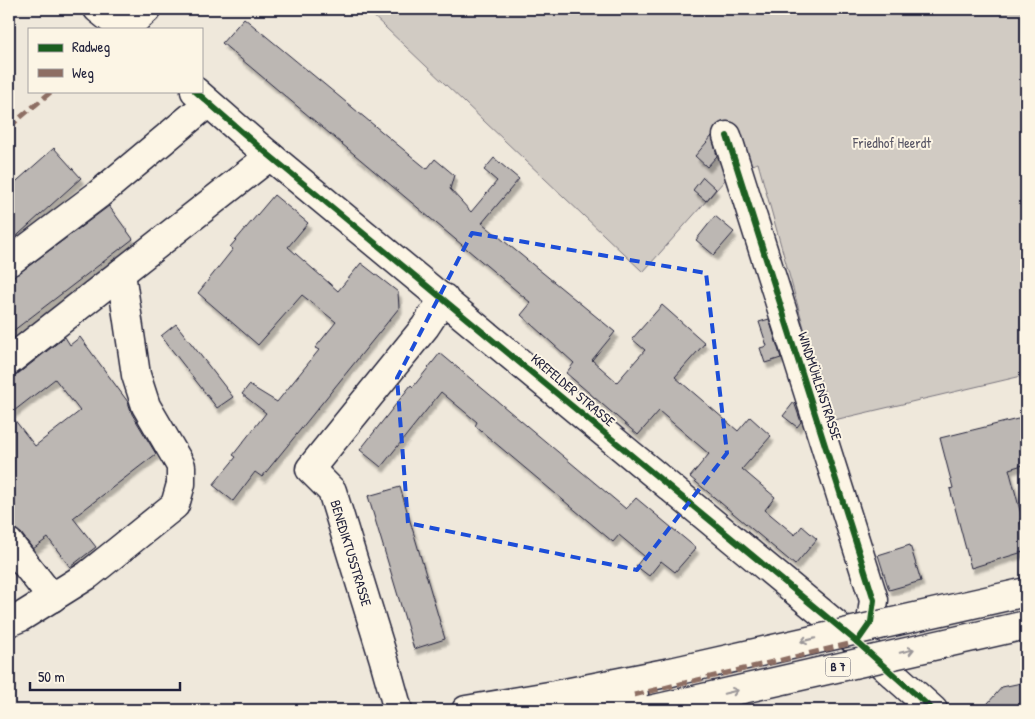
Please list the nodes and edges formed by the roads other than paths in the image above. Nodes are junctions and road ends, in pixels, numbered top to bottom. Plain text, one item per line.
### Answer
1 (98, 9) edge
2 (147, 9) edge
3 (123, 28) edge
4 (125, 28) edge
5 (202, 97) edge
6 (727, 136) dead end
7 (270, 156) junction
8 (9, 262) edge
9 (120, 273) junction
10 (444, 298) junction
11 (9, 361) edge
12 (9, 543) edge
13 (1026, 592) edge
14 (52, 598) junction
15 (1026, 606) edge
16 (9, 622) edge
17 (1026, 625) edge
18 (857, 642) junction
19 (642, 702) edge
20 (398, 710) edge
21 (466, 710) edge
22 (550, 710) edge
23 (933, 710) edge

1 - 3 main road
2 - 4 main road
5 - 7 main road, KREFELDER STRASSE
5 - 8 main road
6 - 18 main road, WINDMÜHLENSTRASSE
7 - 9 main road
7 - 10 main road, KREFELDER STRASSE
9 - 11 main road
9 - 14 main road
10 - 18 main road, KREFELDER STRASSE
10 - 20 main road, BENEDIKTUSSTRASSE
12 - 14 main road
13 -> 21 main road, bridge
14 - 16 main road
15 - 18 main road
19 -> 17 main road, B 7, bridge
18 - 23 main road, KREFELDER STRASSE
19 - 22 main road

